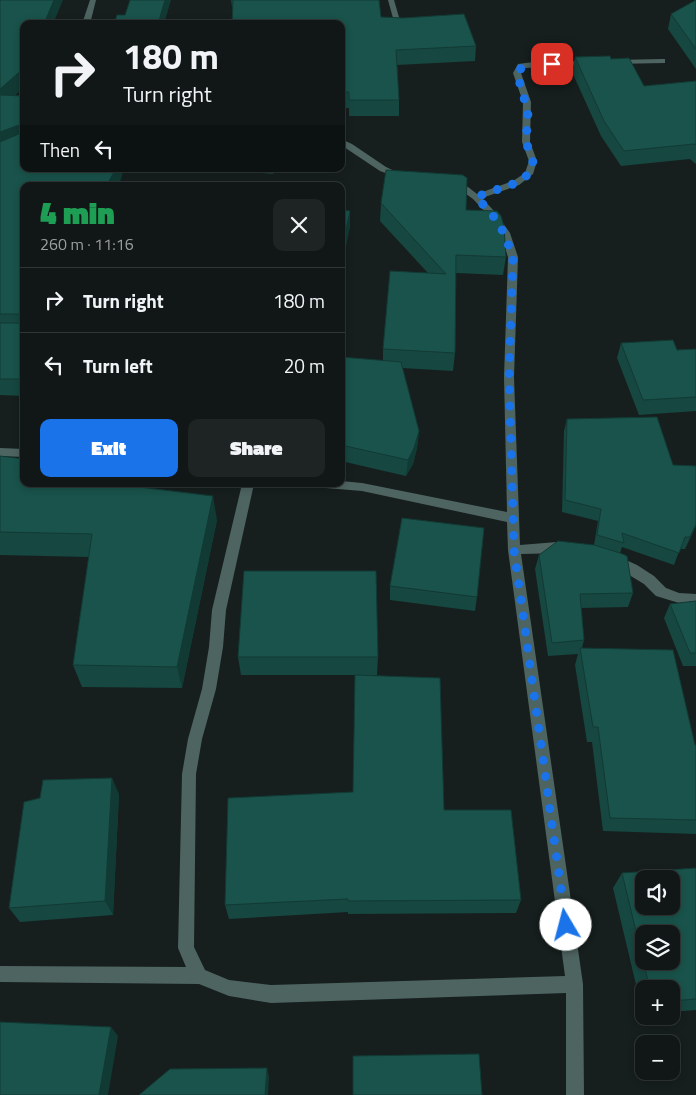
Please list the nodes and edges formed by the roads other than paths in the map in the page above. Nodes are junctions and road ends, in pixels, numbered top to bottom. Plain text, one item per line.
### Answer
1 (93, 0) edge
2 (391, 0) edge
3 (87, 20) edge
4 (400, 29) edge
5 (662, 61) dead end
6 (345, 143) edge
7 (417, 179) edge
8 (436, 183) edge
9 (476, 197) junction
10 (0, 452) edge
11 (20, 453) edge
12 (345, 486) edge
13 (247, 487) edge
14 (512, 518) junction
15 (514, 550) junction
16 (576, 550) edge
17 (605, 555) edge
18 (696, 599) edge
19 (0, 974) edge
20 (199, 976) junction
21 (575, 984) junction
22 (574, 1095) edge

1 - 3 street
2 - 4 street
5 - 9 street
6 - 7 street
8 - 9 street
9 - 14 street
10 - 11 street
12 - 14 street
13 - 20 street
14 - 15 street
15 - 16 street
15 - 21 street
17 - 18 street
19 - 20 street
20 - 21 street
21 - 22 street

